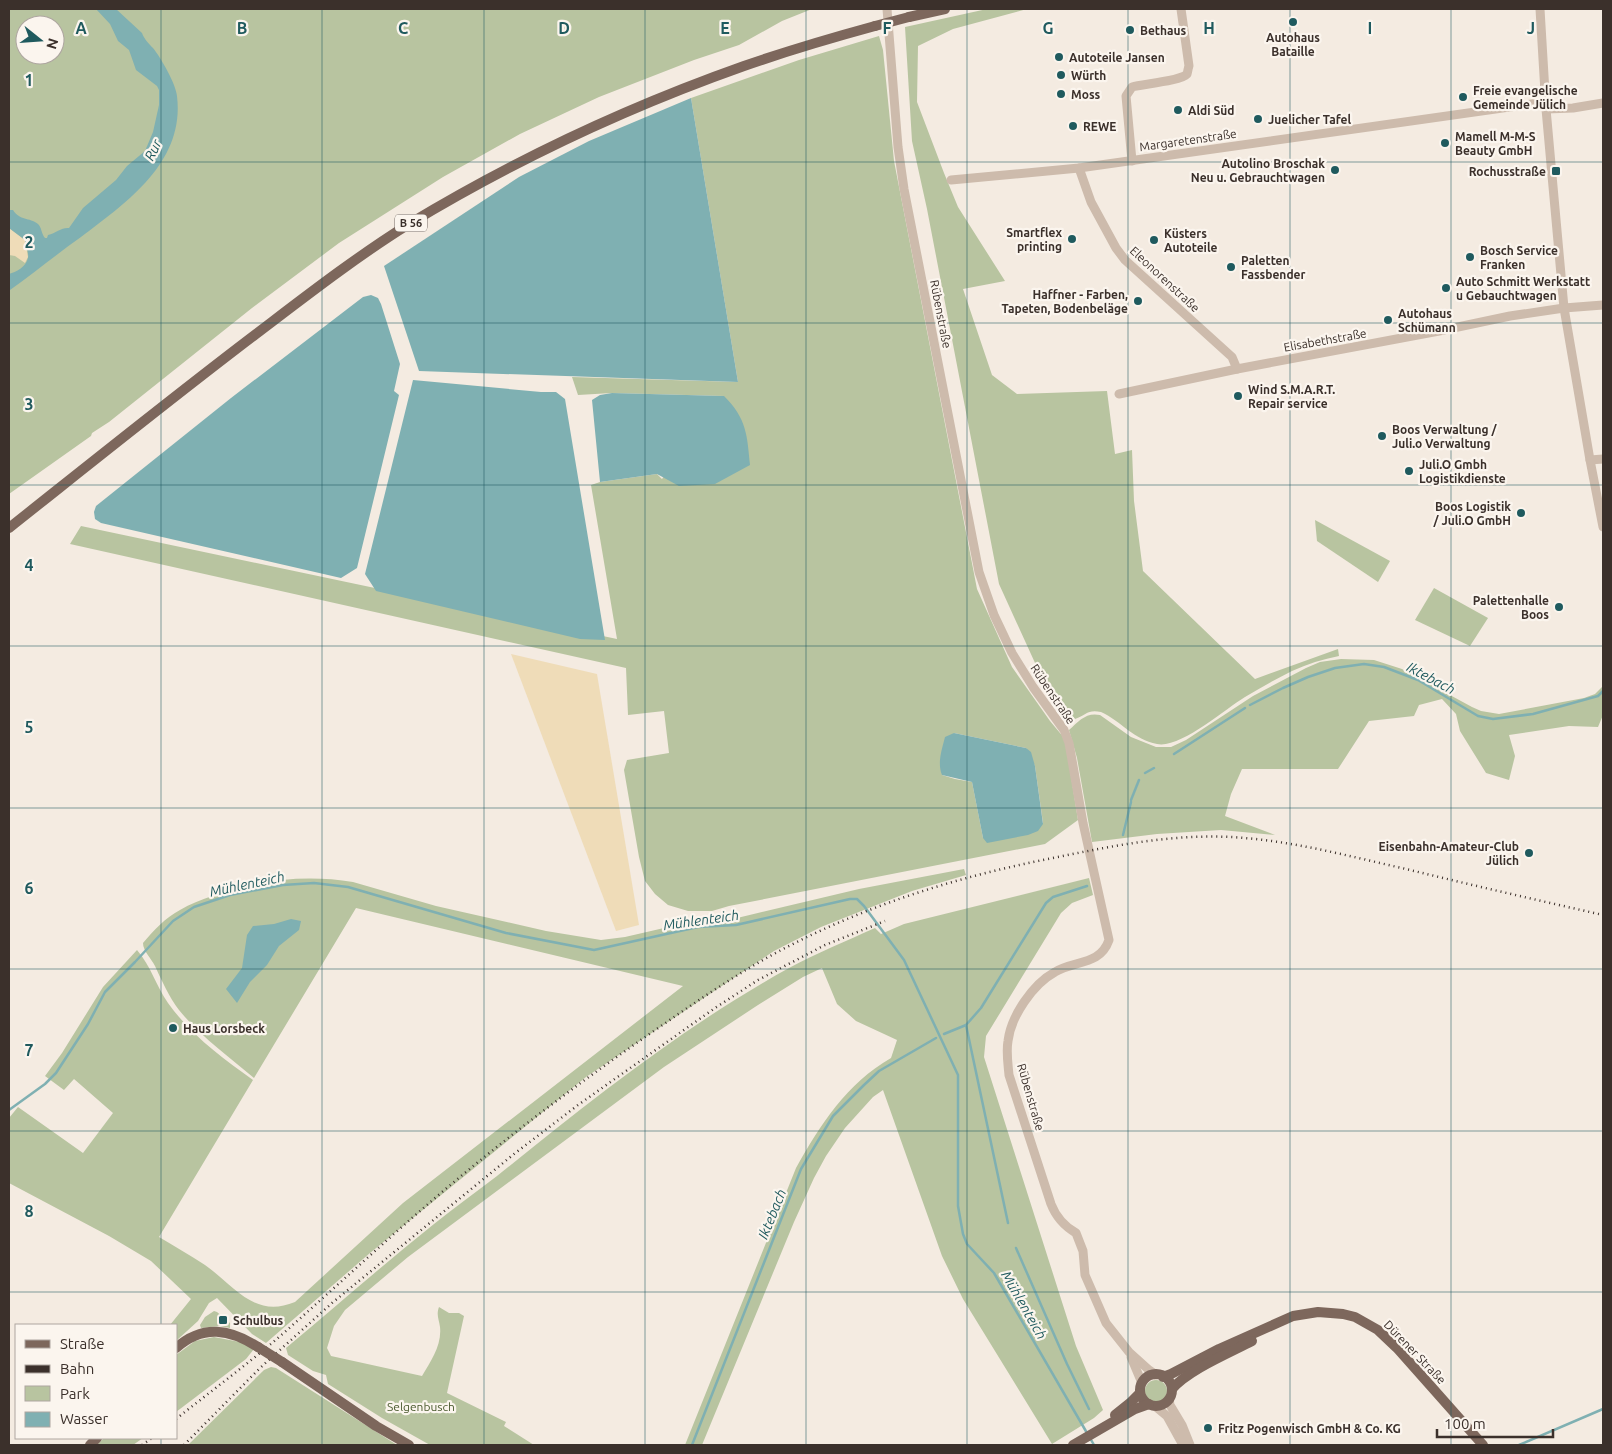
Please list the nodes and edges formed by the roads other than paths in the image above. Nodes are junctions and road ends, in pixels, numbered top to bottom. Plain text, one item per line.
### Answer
1 (886, 9) edge
2 (945, 9) edge
3 (1181, 9) edge
4 (1540, 9) edge
5 (1603, 103) edge
6 (1546, 105) junction
7 (1132, 160) junction
8 (1079, 168) junction
9 (951, 180) dead end
10 (1603, 305) edge
11 (1564, 308) junction
12 (1237, 369) junction
13 (1119, 394) dead end
14 (1603, 459) edge
15 (1590, 460) junction
16 (1603, 527) edge
17 (9, 528) edge
18 (1310, 1313) junction
19 (178, 1347) edge
20 (1129, 1352) junction
21 (1160, 1376) junction
22 (1141, 1388) junction
23 (1170, 1394) junction
24 (1152, 1405) junction
25 (1096, 1431) junction
26 (1077, 1443) edge
27 (409, 1445) edge
28 (1183, 1445) edge
29 (1190, 1445) edge
30 (1483, 1445) edge

1 - 20 street, Rübenstraße
2 - 17 main road, B 56, bridge
3 - 7 street
4 - 6 street
5 - 6 street, Margaretenstraße
6 - 7 street, Margaretenstraße
6 - 11 street
7 - 8 street, Margaretenstraße
8 - 9 street, Margaretenstraße
8 - 12 street, Eleonorenstraße
10 - 11 street, Elisabethstraße
11 - 12 street, Elisabethstraße
11 - 15 street
12 - 13 street, Elisabethstraße
14 - 15 street
15 - 16 street
18 - 21 main road, Dürener Straße
18 - 23 main road, Dürener Straße
18 - 30 main road, Dürener Straße
19 - 27 main road, bridge
20 - 21 street, Rübenstraße
20 - 22 street, Rübenstraße
21 - 22 main road
21 - 23 main road
22 - 24 main road
22 - 25 main road
23 - 24 main road
23 - 29 street
24 - 25 main road
24 - 28 street
25 - 26 main road

